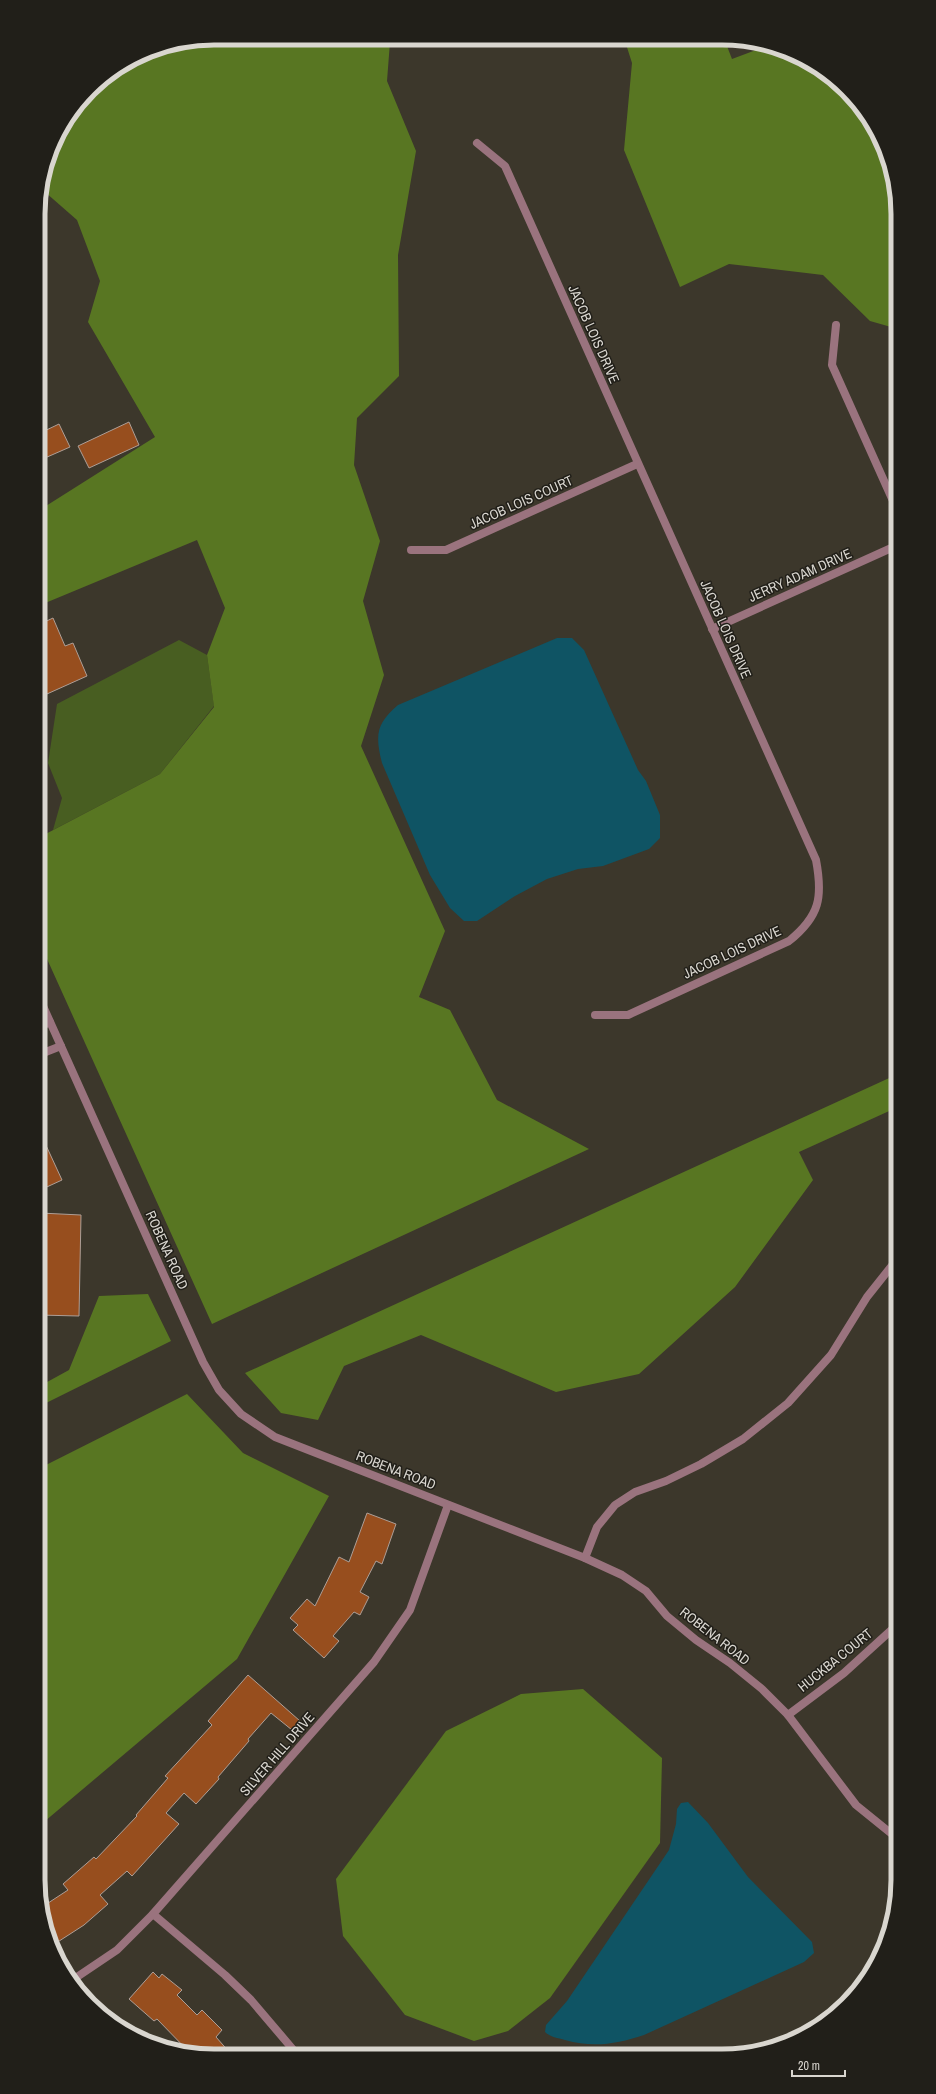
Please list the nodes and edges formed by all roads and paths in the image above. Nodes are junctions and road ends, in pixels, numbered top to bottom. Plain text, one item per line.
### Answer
1 (477, 143) dead end
2 (836, 325) dead end
3 (637, 464) junction
4 (891, 496) edge
5 (891, 548) edge
6 (411, 550) dead end
7 (712, 629) junction
8 (45, 1011) edge
9 (595, 1015) dead end
10 (50, 1022) junction
11 (45, 1024) edge
12 (61, 1046) junction
13 (45, 1052) edge
14 (891, 1267) edge
15 (448, 1504) junction
16 (584, 1558) junction
17 (891, 1630) edge
18 (788, 1715) junction
19 (891, 1833) edge
20 (153, 1914) junction
21 (76, 1977) edge
22 (293, 2049) edge

1 - 3 street, JACOB LOIS DRIVE
2 - 4 street
3 - 6 street, JACOB LOIS COURT
3 - 7 street, JACOB LOIS DRIVE
5 - 7 street, JERRY ADAM DRIVE
7 - 9 street, JACOB LOIS DRIVE
8 - 10 street, ROBENA ROAD
10 - 11 street
10 - 12 street, ROBENA ROAD
12 - 13 street
12 - 15 street, ROBENA ROAD
14 - 16 street
15 - 16 street, ROBENA ROAD
15 - 20 street, SILVER HILL DRIVE
16 - 18 street, ROBENA ROAD
17 - 18 street, HUCKBA COURT
18 - 19 street, ROBENA ROAD
20 - 21 street, SILVER HILL DRIVE
20 - 22 street

